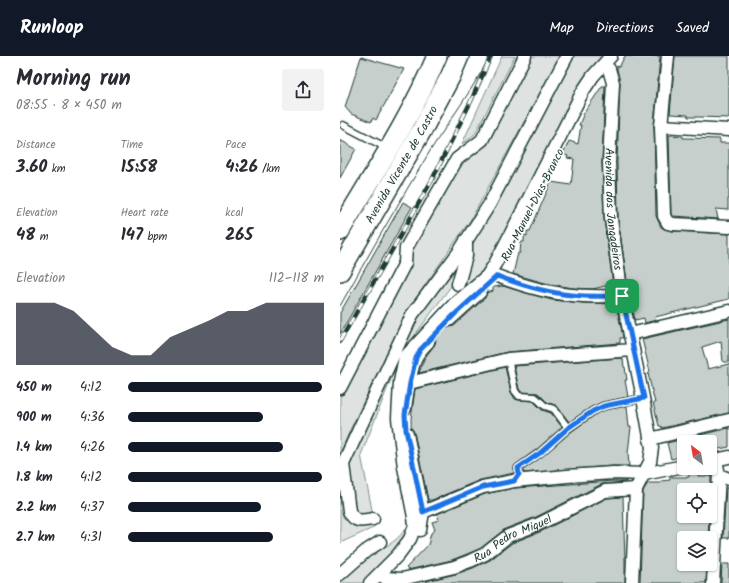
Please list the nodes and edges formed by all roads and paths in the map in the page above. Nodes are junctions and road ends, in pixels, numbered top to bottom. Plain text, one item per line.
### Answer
1 (437, 56) edge
2 (459, 56) edge
3 (525, 56) edge
4 (567, 56) edge
5 (611, 56) edge
6 (621, 56) edge
7 (668, 56) edge
8 (609, 69) junction
9 (415, 101) junction
10 (433, 109) junction
11 (343, 125) dead end
12 (661, 126) junction
13 (729, 130) edge
14 (388, 148) junction
15 (729, 227) edge
16 (340, 231) edge
17 (466, 240) junction
18 (340, 271) edge
19 (497, 276) junction
20 (458, 284) dead end
21 (622, 296) junction
22 (729, 311) edge
23 (630, 334) junction
24 (633, 350) junction
25 (508, 359) junction
26 (410, 383) junction
27 (340, 388) edge
28 (644, 398) junction
29 (729, 420) edge
30 (568, 428) junction
31 (650, 439) junction
32 (729, 457) edge
33 (717, 460) edge
34 (677, 467) edge
35 (717, 467) edge
36 (644, 474) junction
37 (724, 477) edge
38 (514, 481) junction
39 (636, 489) junction
40 (423, 512) junction
41 (373, 519) dead end
42 (380, 542) dead end
43 (340, 574) edge
44 (383, 580) edge
45 (402, 581) edge
46 (370, 583) edge
47 (632, 583) edge
48 (714, 583) edge

1 - 9 main road, Avenida Vicente de Castro
2 - 10 main road, Avenida Vicente de Castro
3 - 27 street
4 - 17 street
5 - 46 street
6 - 8 street, Rua Manuel Dias Branco
7 - 12 street
8 - 19 street, Rua Manuel Dias Branco
8 - 21 street, Avenida dos Jangadeiros
9 - 10 main road
9 - 14 main road, Avenida Vicente de Castro
10 - 18 main road, Avenida Vicente de Castro
11 - 14 lane
12 - 13 street
12 - 15 street
14 - 16 main road, Avenida Vicente de Castro
17 - 20 street
17 - 41 street
19 - 21 street
19 - 26 street, Rua Manuel Dias Branco
21 - 23 street, Avenida dos Jangadeiros
22 - 23 street
23 - 24 street, Avenida dos Jangadeiros
24 - 25 street
24 - 28 street, Avenida dos Jangadeiros
25 - 26 street
25 - 30 lane
26 - 40 street, Rua Manuel Dias Branco
28 - 30 lane
28 - 31 street, Avenida dos Jangadeiros
29 - 31 street
30 - 38 lane
31 - 36 street, Avenida dos Jangadeiros
32 - 33 street
34 - 36 street
35 - 37 street
36 - 38 street
36 - 39 street, Avenida dos Jangadeiros
37 - 48 street
38 - 40 street
39 - 45 street, Rua Pedro Miguel
39 - 47 street, Avenida dos Jangadeiros
40 - 44 street, Rua Manuel Dias Branco
42 - 43 street
44 - 45 street, Rua Pedro Miguel

